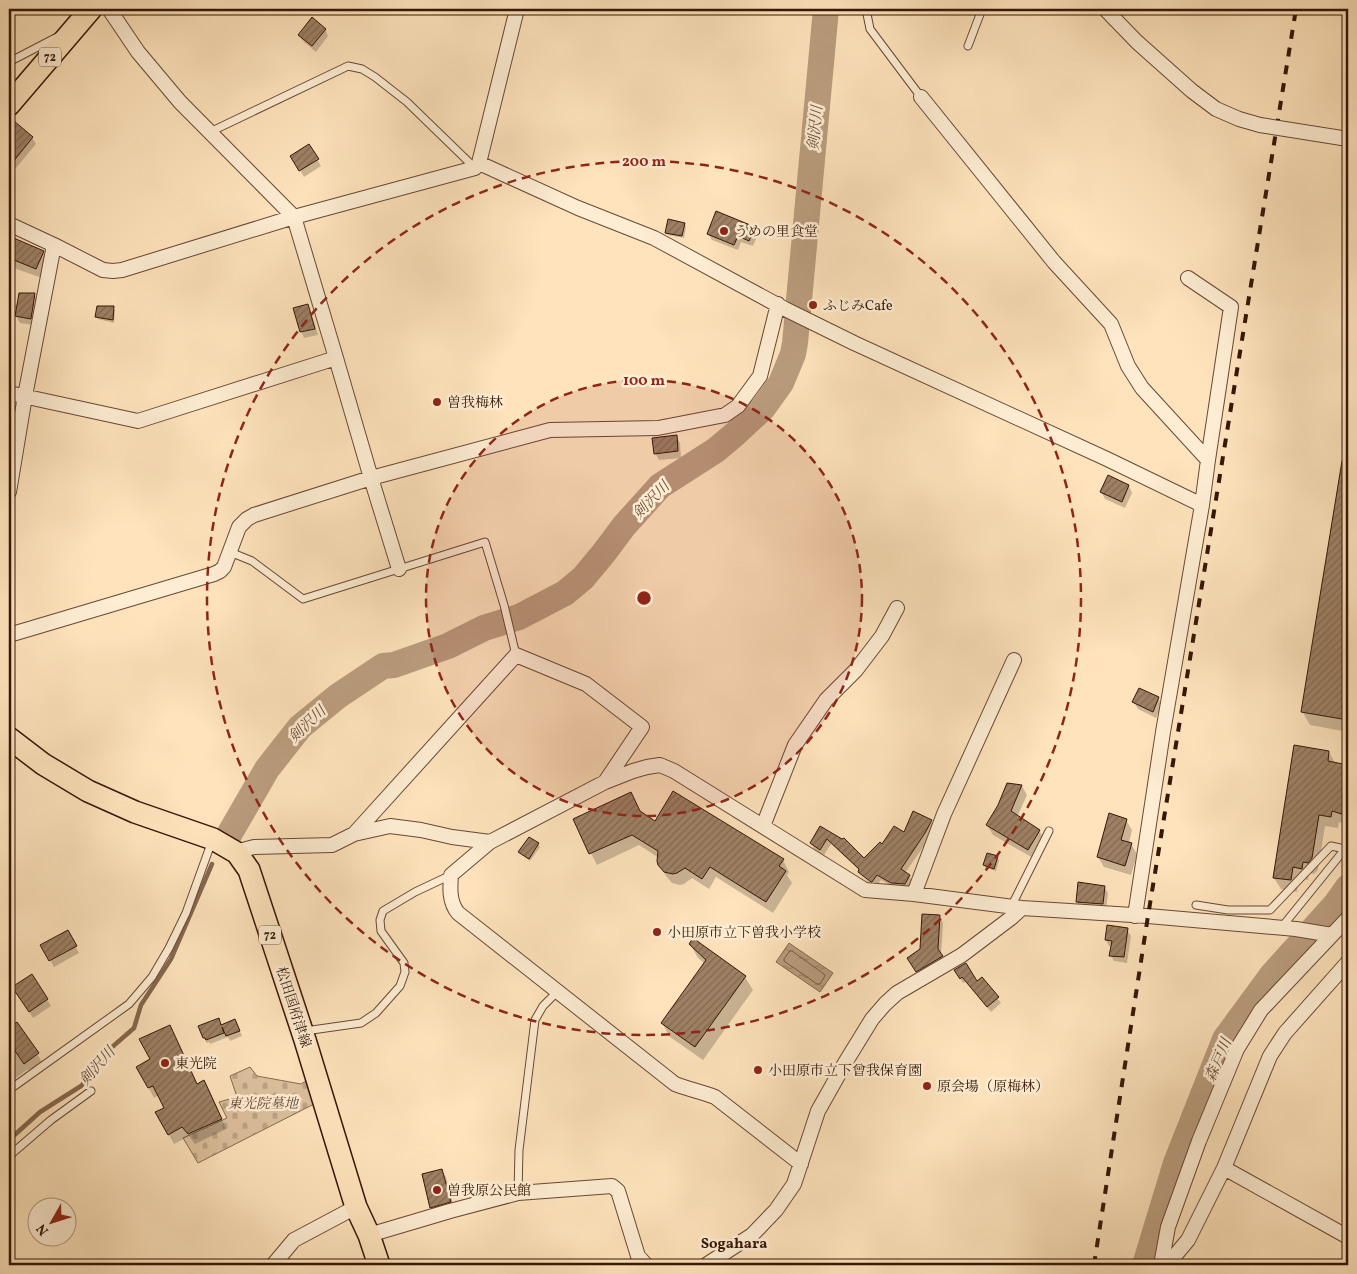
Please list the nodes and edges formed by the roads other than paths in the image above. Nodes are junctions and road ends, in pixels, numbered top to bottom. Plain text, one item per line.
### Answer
1 (91, 9) edge
2 (109, 9) edge
3 (517, 9) edge
4 (866, 9) edge
5 (982, 9) edge
6 (1105, 9) edge
7 (73, 30) junction
8 (968, 46) dead end
9 (9, 62) edge
10 (921, 97) joint
11 (9, 105) edge
12 (210, 132) junction
13 (1348, 139) edge
14 (477, 165) junction
15 (294, 217) junction
16 (9, 224) edge
17 (54, 245) junction
18 (1188, 278) dead end
19 (782, 306) junction
20 (336, 358) junction
21 (9, 393) edge
22 (25, 396) junction
23 (1208, 460) junction
24 (370, 478) junction
25 (9, 492) edge
26 (1202, 505) junction
27 (230, 552) junction
28 (399, 569) junction
29 (896, 608) dead end
30 (9, 635) edge
31 (516, 655) junction
32 (1014, 660) dead end
33 (9, 738) edge
34 (605, 782) junction
35 (763, 826) junction
36 (1049, 831) dead end
37 (354, 834) junction
38 (213, 839) junction
39 (490, 842) junction
40 (1347, 846) edge
41 (237, 853) junction
42 (451, 875) junction
43 (914, 894) junction
44 (1196, 905) dead end
45 (1016, 907) junction
46 (1135, 916) junction
47 (1348, 918) edge
48 (1280, 928) junction
49 (1332, 935) junction
50 (1348, 962) edge
51 (557, 992) junction
52 (302, 1031) junction
53 (9, 1090) edge
54 (91, 1091) dead end
55 (9, 1156) edge
56 (801, 1164) junction
57 (1224, 1168) junction
58 (518, 1193) junction
59 (356, 1207) junction
60 (369, 1235) junction
61 (1348, 1237) edge
62 (273, 1265) edge
63 (379, 1265) edge
64 (646, 1265) edge
65 (706, 1265) edge
66 (1161, 1265) edge
67 (1166, 1265) edge

1 - 7 main road, 72
2 - 12 street
3 - 14 street
4 - 10 lane
5 - 8 lane
6 - 13 street, bridge
7 - 9 lane
7 - 11 main road, 72
10 - 23 street
12 - 14 lane
12 - 15 street
14 - 15 street
14 - 19 street
15 - 17 street
15 - 20 street
16 - 17 street
17 - 22 street
18 - 23 street
19 - 24 street
19 - 26 street
20 - 22 street
20 - 24 street
21 - 22 street
22 - 25 street
23 - 26 street
24 - 27 street
24 - 28 street
26 - 46 street
27 - 28 lane
27 - 30 street
28 - 31 lane
29 - 35 street
31 - 34 street
31 - 37 street
32 - 43 street
33 - 38 main road, 松田国府津線 / 72
34 - 35 street
34 - 39 street
35 - 43 street
36 - 45 lane
37 - 39 street
37 - 41 street
38 - 41 main road, 松田国府津線 / 72
38 - 53 lane
39 - 42 street
40 - 44 lane
40 - 48 lane
41 - 52 main road, 松田国府津線 / 72
42 - 51 street
42 - 52 lane
43 - 45 street
45 - 46 street
45 - 56 street
46 - 48 street
47 - 49 street
48 - 49 street
49 - 66 street
50 - 57 street
51 - 56 street
51 - 58 lane
52 - 59 main road, 松田国府津線 / 72
54 - 55 lane
56 - 65 street
57 - 61 street
57 - 67 street
58 - 60 street
58 - 64 street
59 - 60 main road, 松田国府津線 / 72
59 - 62 street
60 - 63 main road, 松田国府津線 / 72

